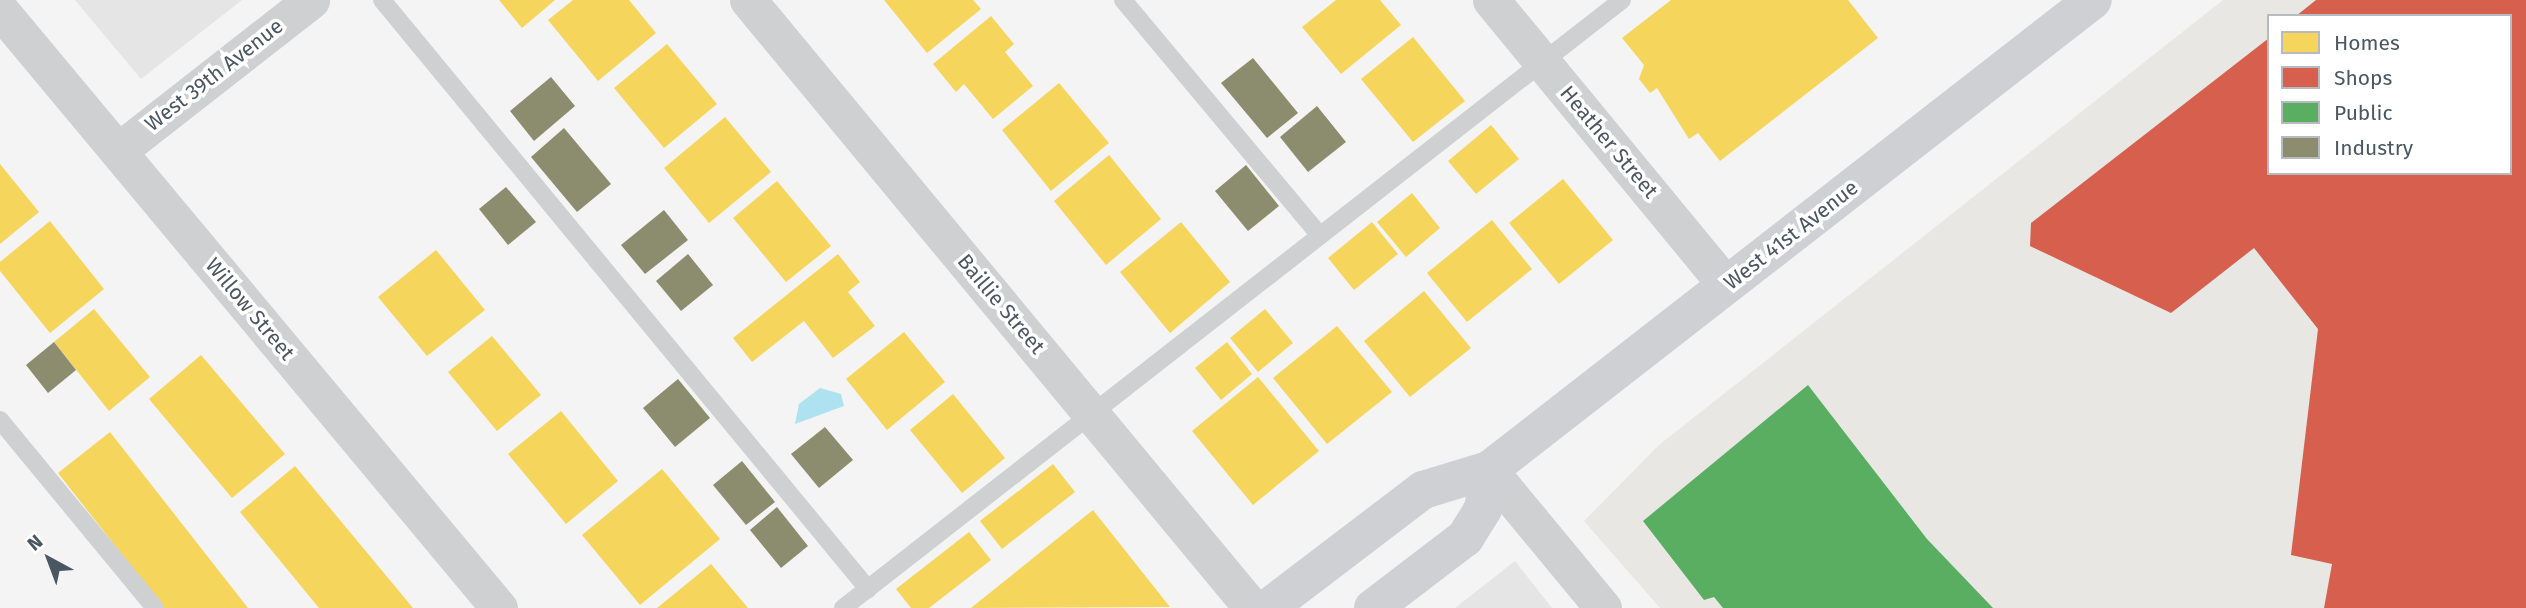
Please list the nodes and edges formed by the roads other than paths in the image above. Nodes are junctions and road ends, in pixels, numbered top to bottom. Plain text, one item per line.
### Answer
1 (310, 0) edge
2 (382, 0) edge
3 (748, 0) edge
4 (1122, 0) edge
5 (1491, 0) edge
6 (1622, 0) edge
7 (2093, 0) edge
8 (0, 10) edge
9 (1543, 62) junction
10 (118, 151) junction
11 (1320, 236) junction
12 (1726, 285) junction
13 (1092, 414) junction
14 (0, 420) edge
15 (1489, 470) junction
16 (868, 589) junction
17 (155, 608) edge
18 (499, 608) edge
19 (844, 608) edge
20 (1252, 608) edge
21 (1268, 608) edge
22 (1373, 608) edge
23 (1603, 608) edge

1 - 10 street, West 39th Avenue
2 - 16 lane
3 - 13 street, Baillie Street
4 - 11 lane
5 - 9 street, Heather Street
6 - 9 lane
7 - 12 main road, West 41st Avenue
8 - 10 street, Willow Street
9 - 11 lane
9 - 12 street, Heather Street
10 - 18 street, Willow Street
11 - 13 lane
12 - 15 main road, West 41st Avenue
13 - 16 lane
13 - 20 street, Baillie Street
14 - 17 lane
15 - 21 main road, West 41st Avenue
15 - 22 main road
15 - 23 street
16 - 19 lane

